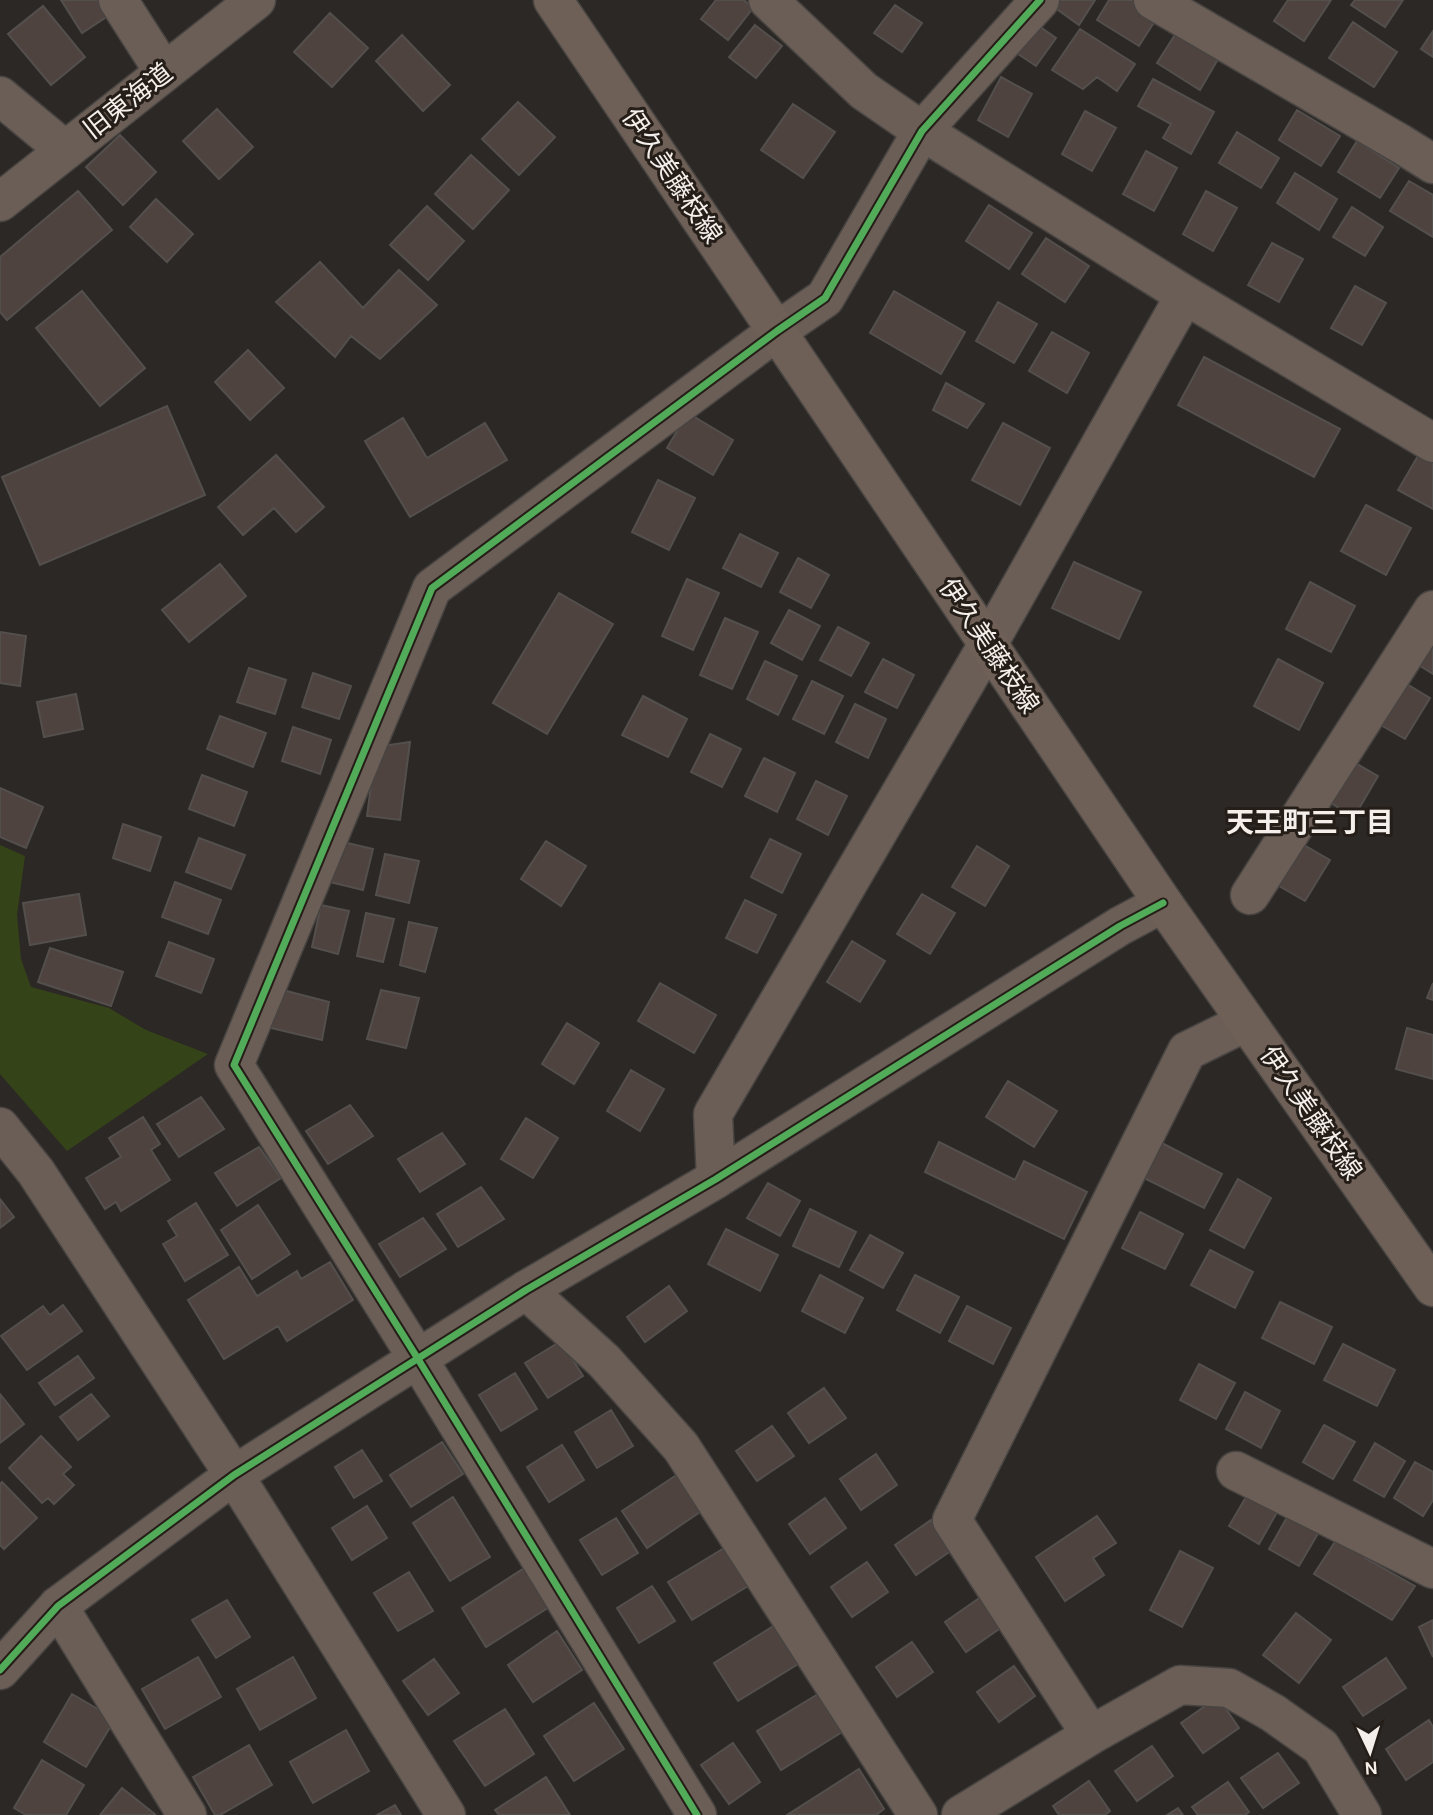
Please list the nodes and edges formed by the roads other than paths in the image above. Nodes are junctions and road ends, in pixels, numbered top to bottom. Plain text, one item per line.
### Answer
1 (118, 0) edge
2 (256, 0) edge
3 (553, 0) edge
4 (768, 0) edge
5 (1040, 0) edge
6 (1153, 0) edge
7 (164, 72) junction
8 (0, 96) edge
9 (922, 131) junction
10 (65, 150) junction
11 (1433, 164) edge
12 (0, 202) edge
13 (1185, 295) junction
14 (777, 331) junction
15 (1433, 443) edge
16 (1433, 610) edge
17 (988, 644) junction
18 (1250, 895) dead end
19 (1163, 902) junction
20 (1246, 1022) junction
21 (0, 1127) edge
22 (716, 1179) junction
23 (1433, 1287) edge
24 (526, 1290) junction
25 (418, 1359) junction
26 (1236, 1471) dead end
27 (234, 1475) junction
28 (1433, 1569) edge
29 (58, 1606) junction
30 (0, 1670) edge
31 (1091, 1735) junction
32 (1355, 1813) edge
33 (187, 1815) edge
34 (446, 1815) edge
35 (697, 1815) edge
36 (918, 1815) edge
37 (961, 1815) edge

1 - 7 street
2 - 7 street, 旧東海道
3 - 14 main road, 伊久美藤枝線
4 - 9 street
5 - 9 street
6 - 11 street
7 - 10 street, 旧東海道
8 - 10 street
9 - 13 street
9 - 14 street
10 - 12 street, 旧東海道
13 - 15 street
13 - 17 street
14 - 17 main road, 伊久美藤枝線
14 - 25 street
16 - 18 street
17 - 19 main road, 伊久美藤枝線
17 - 22 street
19 - 20 main road, 伊久美藤枝線
19 - 22 street
20 - 23 main road, 伊久美藤枝線
20 - 31 street
21 - 27 street
22 - 24 street
24 - 25 street
24 - 36 street
25 - 27 street
25 - 35 street
26 - 28 street
27 - 29 street
27 - 34 street
29 - 30 street
29 - 33 street
31 - 32 street
31 - 37 street

